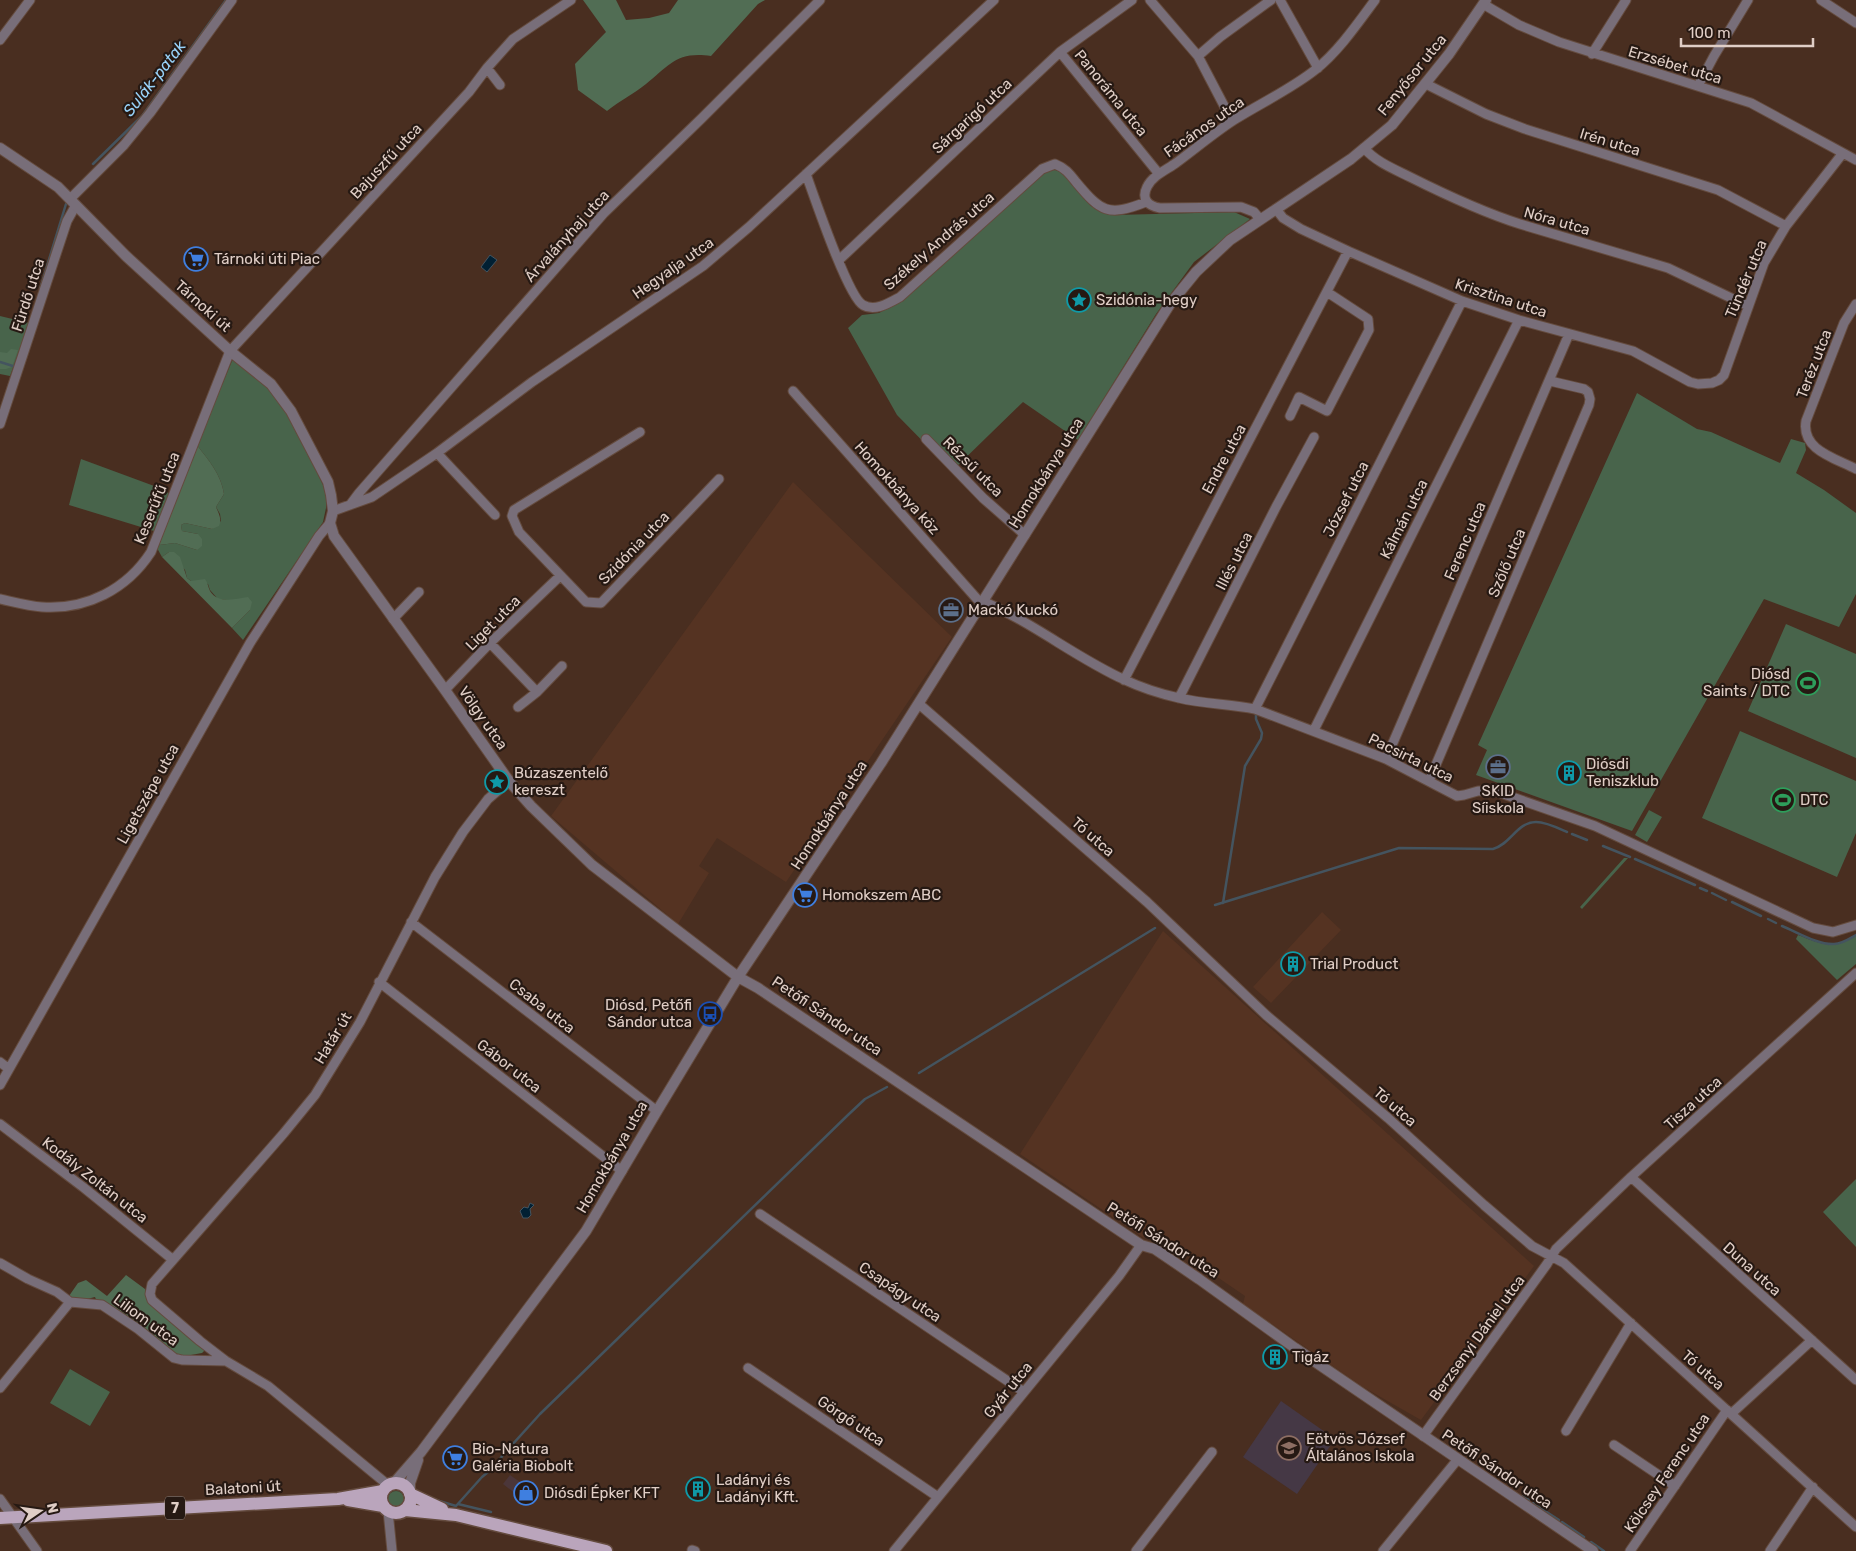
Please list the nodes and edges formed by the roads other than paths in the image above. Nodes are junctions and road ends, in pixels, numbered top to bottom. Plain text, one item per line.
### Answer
1 (30, 0) edge
2 (232, 0) edge
3 (571, 0) edge
4 (820, 0) edge
5 (994, 0) edge
6 (1132, 0) edge
7 (1150, 0) edge
8 (1271, 0) edge
9 (1280, 0) edge
10 (1375, 0) edge
11 (1626, 0) edge
12 (1748, 0) edge
13 (1820, 0) edge
14 (1485, 2) edge
15 (1856, 23) edge
16 (0, 40) edge
17 (1060, 52) junction
18 (1592, 54) junction
19 (1198, 56) junction
20 (487, 68) junction
21 (1318, 68) junction
22 (1426, 84) junction
23 (500, 85) dead end
24 (1698, 86) junction
25 (1232, 122) junction
26 (0, 148) edge
27 (1364, 148) junction
28 (1843, 153) junction
29 (1856, 160) edge
30 (806, 174) junction
31 (1159, 174) junction
32 (73, 202) junction
33 (1146, 202) junction
34 (1276, 209) junction
35 (1260, 219) junction
36 (1786, 226) junction
37 (1348, 251) junction
38 (839, 260) junction
39 (1326, 292) junction
40 (1462, 301) junction
41 (1856, 304) edge
42 (1748, 306) junction
43 (1519, 320) junction
44 (1569, 334) junction
45 (230, 351) junction
46 (1724, 375) joint
47 (1550, 381) junction
48 (793, 391) dead end
49 (1290, 416) dead end
50 (0, 424) edge
51 (640, 432) dead end
52 (1314, 437) dead end
53 (926, 438) dead end
54 (437, 453) junction
55 (1856, 469) edge
56 (719, 479) dead end
57 (350, 505) junction
58 (332, 511) junction
59 (495, 515) dead end
60 (330, 523) junction
61 (1025, 535) junction
62 (560, 576) junction
63 (420, 592) dead end
64 (0, 599) edge
65 (983, 601) junction
66 (394, 619) junction
67 (490, 643) junction
68 (562, 666) dead end
69 (1124, 680) junction
70 (446, 690) junction
71 (537, 692) junction
72 (1179, 698) junction
73 (919, 704) junction
74 (518, 707) dead end
75 (1254, 709) junction
76 (1314, 730) junction
77 (1386, 758) junction
78 (509, 781) junction
79 (1429, 782) junction
80 (411, 922) junction
81 (1856, 926) edge
82 (1856, 973) edge
83 (738, 977) junction
84 (379, 982) junction
85 (0, 1062) edge
86 (9, 1069) junction
87 (0, 1086) edge
88 (656, 1111) junction
89 (0, 1124) edge
90 (622, 1171) junction
91 (1631, 1177) junction
92 (760, 1214) dead end
93 (1141, 1245) junction
94 (1552, 1256) junction
95 (172, 1260) junction
96 (0, 1263) edge
97 (150, 1289) joint
98 (70, 1302) junction
99 (1631, 1323) junction
100 (1812, 1340) junction
101 (226, 1361) junction
102 (748, 1368) dead end
103 (1856, 1380) edge
104 (0, 1388) edge
105 (1024, 1392) junction
106 (1729, 1412) junction
107 (1566, 1431) dead end
108 (1423, 1436) junction
109 (1614, 1445) dead end
110 (420, 1452) junction
111 (1212, 1452) dead end
112 (1458, 1459) junction
113 (388, 1486) junction
114 (1675, 1486) junction
115 (1813, 1487) junction
116 (410, 1493) junction
117 (938, 1497) junction
118 (0, 1499) edge
119 (338, 1499) junction
120 (385, 1508) junction
121 (405, 1510) junction
122 (456, 1515) junction
123 (6, 1517) edge
124 (1856, 1527) edge
125 (37, 1551) edge
126 (392, 1551) edge
127 (606, 1551) edge
128 (894, 1551) edge
129 (1136, 1551) edge
130 (1383, 1551) edge
131 (1593, 1551) edge
132 (1630, 1551) edge
133 (1770, 1551) edge

1 - 16 street
2 - 32 street, Fürdő utca
3 - 20 street, Bajuszfű utca
4 - 57 street, Árvalányhaj utca
5 - 30 street, Hegyalja utca
6 - 17 street, Sárgarigó utca
7 - 19 street
8 - 19 street
9 - 21 street
10 - 21 street, Fácános utca
11 - 18 street
12 - 24 street
13 - 15 street
14 - 18 street, Erzsébet utca
14 - 22 street, Fenyősor utca
17 - 31 street, Panoráma utca
17 - 38 street, Sárgarigó utca
18 - 24 street, Erzsébet utca
19 - 25 street
20 - 23 street
20 - 45 street, Bajuszfű utca
21 - 25 street, Fácános utca
22 - 27 street, Fenyősor utca
22 - 36 street, Irén utca
24 - 28 street, Erzsébet utca
25 - 31 street, Fácános utca
26 - 32 street, Tárnoki út
27 - 34 street, Fenyősor utca
27 - 42 street, Nóra utca
28 - 29 street, Erzsébet utca
28 - 36 street, Tündér utca
30 - 38 street, Székely András utca
30 - 54 street, Hegyalja utca
31 - 33 street, Fácános utca
32 - 45 street, Tárnoki út
32 - 50 street, Fürdő utca
33 - 35 street
33 - 38 street, Székely András utca
34 - 35 street, Homokbánya utca
34 - 37 street, Krisztina utca
35 - 61 street, Homokbánya utca
36 - 42 street, Tündér utca
37 - 39 street, Endre utca
37 - 40 street, Krisztina utca
39 - 49 street
39 - 69 street, Endre utca
40 - 43 street, Krisztina utca
40 - 75 street, József utca
41 - 55 street, Teréz utca
42 - 46 street, Tündér utca
43 - 44 street, Krisztina utca
43 - 76 street, Kálmán utca
44 - 46 street, Krisztina utca
44 - 47 street, Ferenc utca
45 - 58 street, Tárnoki út
45 - 64 street, Keserűfű utca
47 - 77 street, Ferenc utca
47 - 79 street, Szőlő utca
48 - 65 street, Homokbánya köz
51 - 62 street, Szidónia utca
52 - 72 street, Illés utca
53 - 61 street, Rézsű utca
54 - 57 street, Hegyalja utca
54 - 59 street
56 - 62 street, Szidónia utca
57 - 58 street, Hegyalja utca
58 - 60 street, Tárnoki út
60 - 66 street, Völgy utca
60 - 86 street, Ligetszépe utca
61 - 65 street, Homokbánya utca
62 - 67 street, Liget utca
63 - 66 street
65 - 69 street, Pacsirta utca
65 - 73 street, Homokbánya utca
66 - 70 street, Völgy utca
67 - 70 street, Liget utca
67 - 71 street
68 - 71 street
69 - 72 street, Pacsirta utca
70 - 78 street, Völgy utca
71 - 74 street
72 - 75 street, Pacsirta utca
73 - 83 street, Homokbánya utca
73 - 94 street, Tó utca
75 - 76 street, Pacsirta utca
76 - 77 street, Pacsirta utca
77 - 79 street, Pacsirta utca
78 - 80 street, Határ út
78 - 83 street, Völgy utca
79 - 81 street, Pacsirta utca
80 - 84 street, Határ út
80 - 88 street, Csaba utca
82 - 91 street, Tisza utca
83 - 88 street, Homokbánya utca
83 - 93 street, Petőfi Sándor utca
84 - 90 street, Gábor utca
84 - 95 street, Határ út
85 - 86 street
86 - 87 street, Ligetszépe utca
88 - 90 street, Homokbánya utca
89 - 95 street, Kodály Zoltán utca
90 - 110 street, Homokbánya utca
91 - 94 street, Tisza utca
91 - 100 street, Duna utca
92 - 105 street, Csapágy utca
93 - 105 street, Gyár utca
93 - 108 street, Petőfi Sándor utca
94 - 99 street, Tó utca
94 - 108 street, Berzsenyi Dániel utca
95 - 97 street, Határ út
96 - 98 street, Liliom utca
97 - 101 street, Liliom utca
98 - 101 street, Liliom utca
98 - 104 street
99 - 106 street, Tó utca
99 - 107 street
100 - 103 street, Duna utca
100 - 106 street, Kölcsey Ferenc utca
101 - 113 street, Liliom utca
102 - 117 street, Görgő utca
105 - 117 street, Gyár utca
106 - 114 street, Kölcsey Ferenc utca
106 - 115 street, Tó utca
108 - 112 street, Petőfi Sándor utca
109 - 114 street
110 - 113 street, Homokbánya utca
110 - 116 street, Homokbánya utca
111 - 129 street
112 - 130 street
112 - 131 street, Petőfi Sándor utca
113 - 116 main road, 7
113 - 119 main road, Balatoni út / 7
113 - 120 main road
114 - 132 street, Kölcsey Ferenc utca
115 - 124 street, Tó utca
115 - 133 street
116 - 121 main road
116 - 122 main road, 7
117 - 128 street, Gyár utca
118 - 123 street
119 - 120 main road, Balatoni út / 7
119 - 123 main road, Balatoni út / 7
120 - 121 main road, 7
120 - 126 street
121 - 122 main road, 7
122 - 127 main road, 7
123 - 125 street

